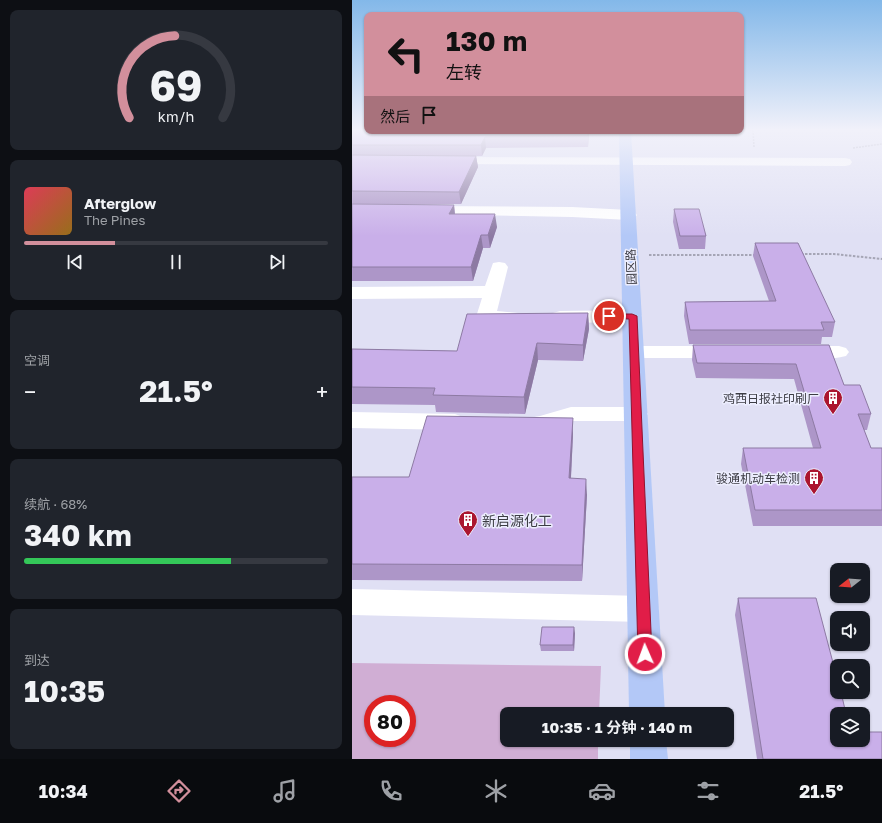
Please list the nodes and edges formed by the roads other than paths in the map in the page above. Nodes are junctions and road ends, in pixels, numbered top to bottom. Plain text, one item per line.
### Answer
1 (627, 165) edge
2 (407, 210) edge
3 (629, 215) junction
4 (498, 267) dead end
5 (492, 292) junction
6 (352, 293) edge
7 (632, 316) junction
8 (634, 352) junction
9 (745, 352) edge
10 (784, 352) edge
11 (839, 352) dead end
12 (636, 414) junction
13 (352, 420) edge
14 (478, 423) edge
15 (510, 423) edge
16 (352, 602) edge
17 (643, 609) junction
18 (647, 707) edge
19 (648, 747) edge
20 (649, 759) edge

1 - 3 highway, 园区路
2 - 3 street
3 - 7 highway, 园区路
4 - 5 street
5 - 6 street
5 - 7 street
7 - 8 highway, 园区路
8 - 9 street
8 - 12 highway, 园区路
10 - 11 street
12 - 15 street
12 - 17 highway, 园区路
13 - 14 street
16 - 17 street
17 - 18 highway, 园区路
19 - 20 highway

